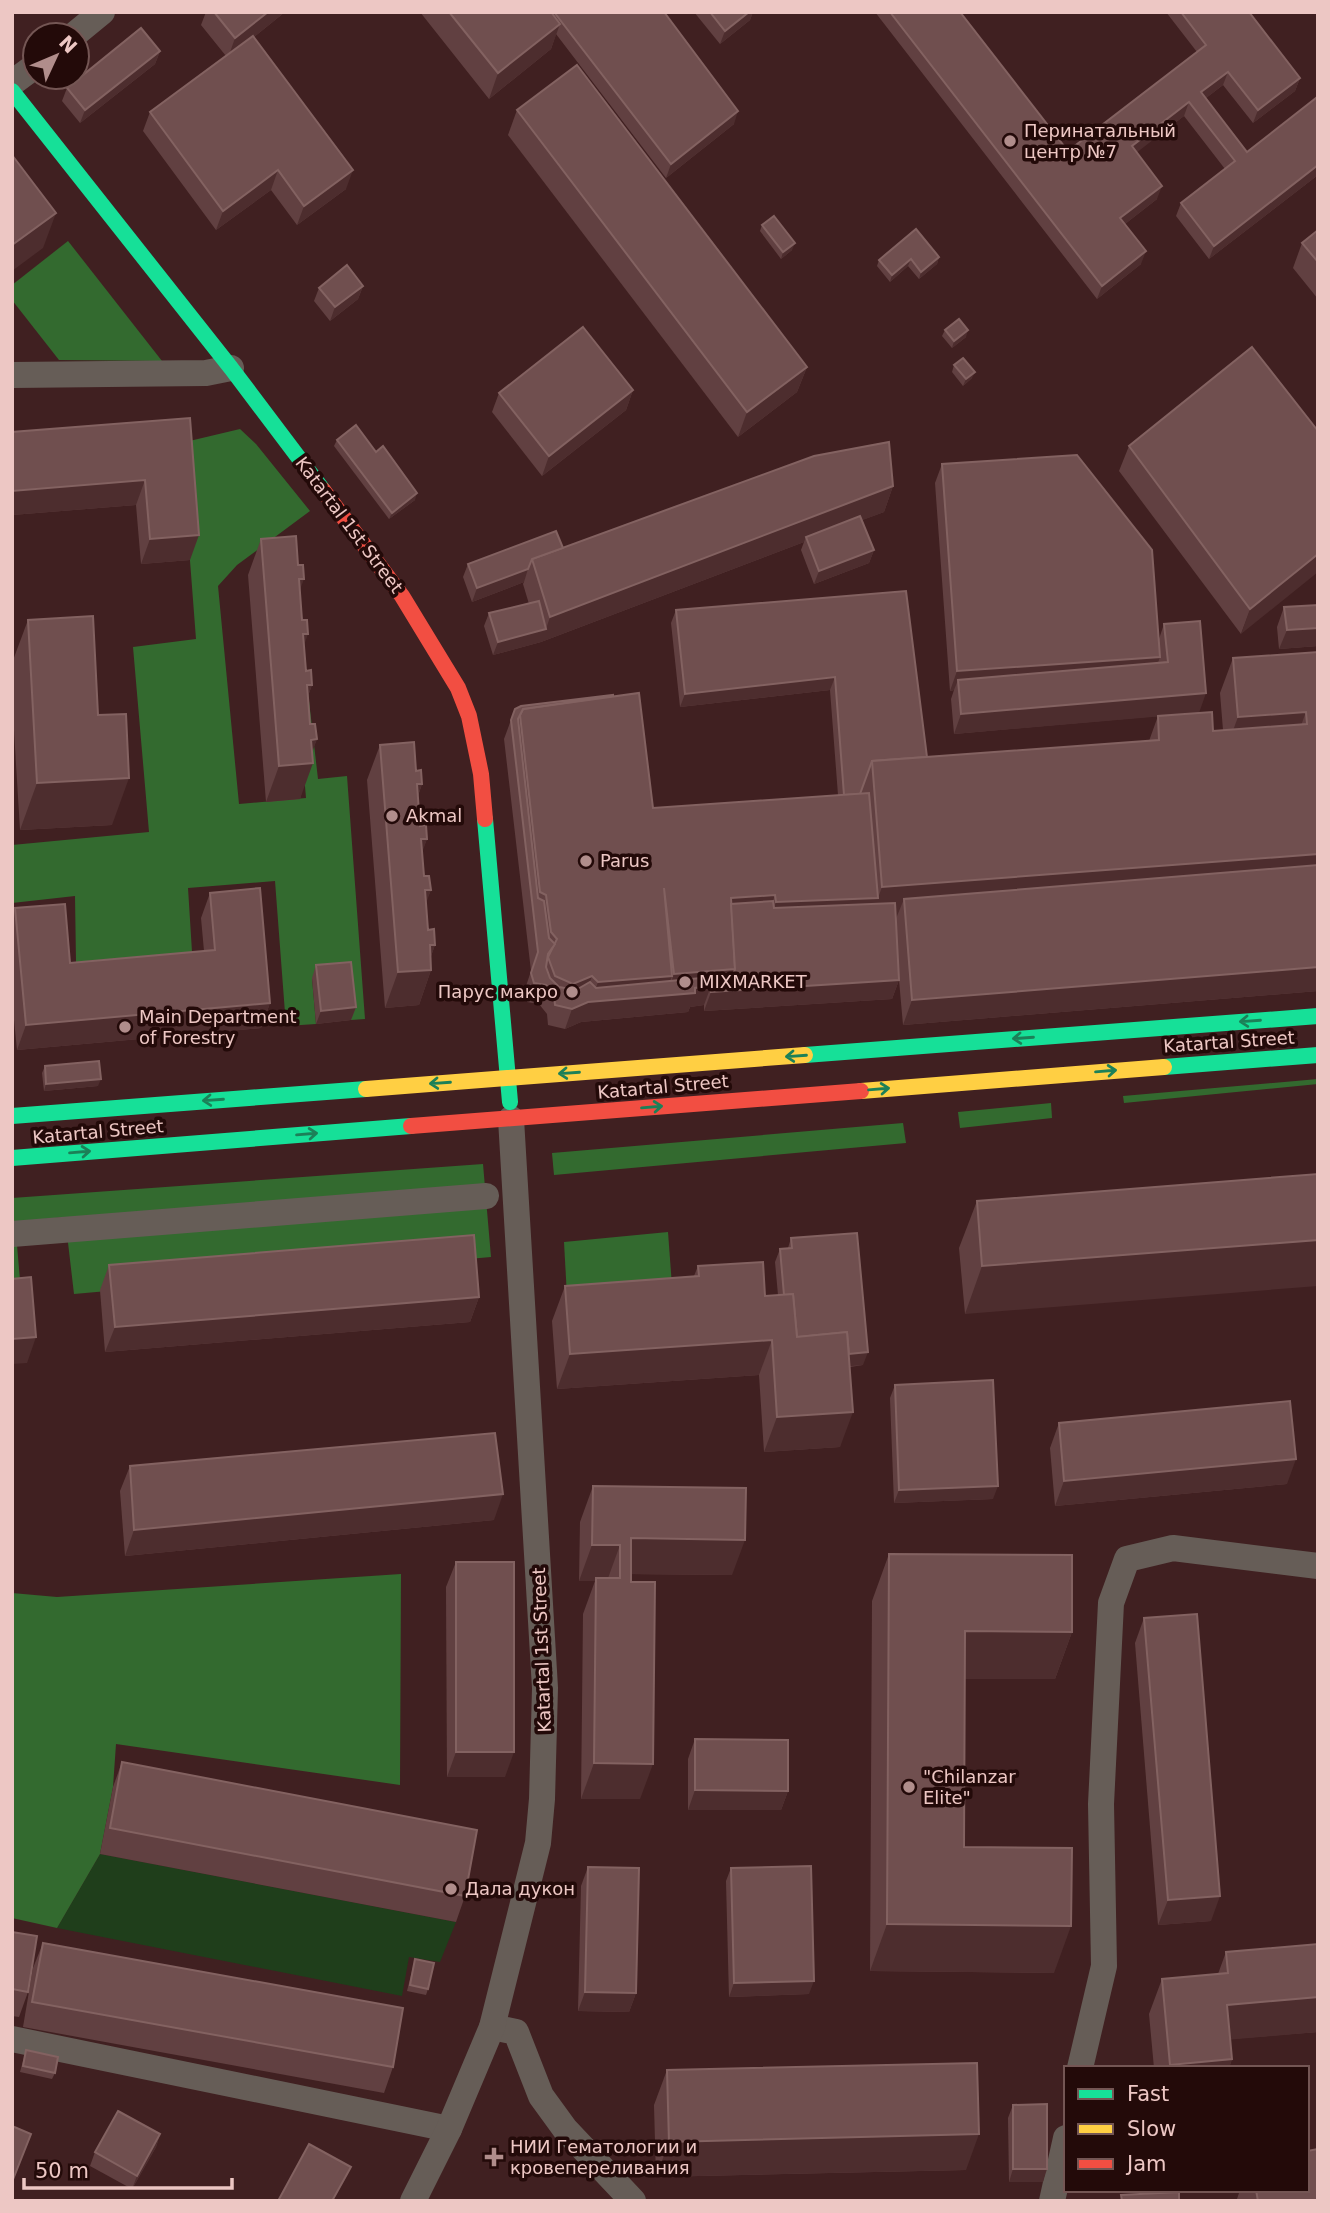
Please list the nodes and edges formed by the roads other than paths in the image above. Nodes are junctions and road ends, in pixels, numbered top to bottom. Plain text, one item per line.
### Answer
1 (12, 91) edge
2 (231, 368) junction
3 (12, 375) edge
4 (1318, 1016) edge
5 (1318, 1055) edge
6 (921, 1066) junction
7 (508, 1078) junction
8 (12, 1116) edge
9 (511, 1119) junction
10 (12, 1158) edge
11 (486, 1196) dead end
12 (12, 1234) edge
13 (1318, 1566) edge
14 (492, 2027) junction
15 (12, 2039) edge
16 (1080, 2066) edge
17 (449, 2129) junction
18 (1064, 2147) edge
19 (413, 2201) edge
20 (633, 2201) edge
21 (1052, 2201) edge

1 - 2 main road
2 - 3 street
2 - 7 main road, Katartal 1st Street
4 -> 6 main road, Katartal Street
6 -> 5 main road, Katartal Street
6 -> 7 main road, Katartal Street
9 -> 6 main road, Katartal Street
7 -> 8 main road, Katartal Street
7 - 9 main road, Katartal 1st Street
10 -> 9 main road, Katartal Street
9 - 14 street, Katartal 1st Street
11 - 12 street
13 - 16 street
14 - 17 street, Katartal 1st Street
14 - 20 street
15 - 17 street
17 - 19 street, Katartal 1st Street
18 - 21 street

